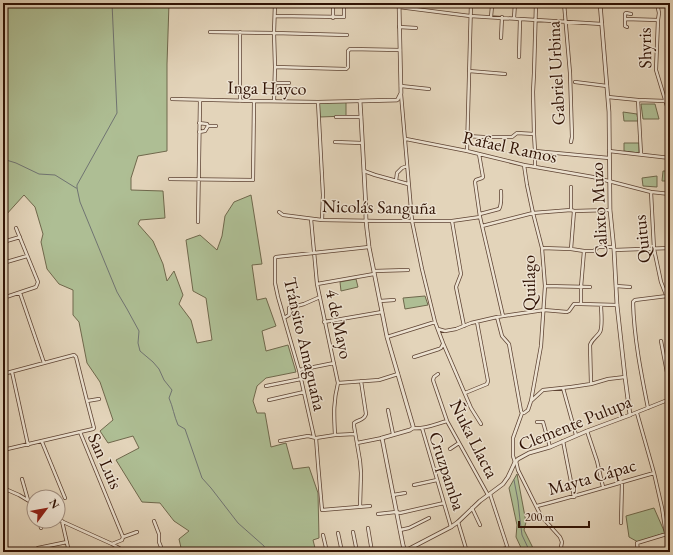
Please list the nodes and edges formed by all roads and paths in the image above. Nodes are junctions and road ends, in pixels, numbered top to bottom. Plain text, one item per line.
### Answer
1 (275, 3) edge
2 (333, 3) edge
3 (471, 3) edge
4 (515, 3) edge
5 (536, 3) edge
6 (564, 3) edge
7 (600, 3) edge
8 (657, 3) edge
9 (344, 4) edge
10 (399, 5) edge
11 (492, 6) dead end
12 (631, 14) dead end
13 (275, 16) junction
14 (470, 16) junction
15 (492, 17) junction
16 (333, 18) junction
17 (502, 18) junction
18 (514, 18) junction
19 (520, 18) junction
20 (536, 19) junction
21 (625, 19) junction
22 (658, 20) junction
23 (566, 22) junction
24 (602, 24) junction
25 (400, 27) junction
26 (627, 27) dead end
27 (416, 28) dead end
28 (210, 32) dead end
29 (240, 32) junction
30 (274, 33) junction
31 (347, 35) dead end
32 (501, 38) dead end
33 (400, 50) junction
34 (519, 57) dead end
35 (275, 67) junction
36 (469, 71) junction
37 (505, 74) dead end
38 (575, 82) dead end
39 (274, 83) junction
40 (289, 83) dead end
41 (401, 86) junction
42 (607, 86) junction
43 (428, 89) dead end
44 (401, 93) junction
45 (608, 97) junction
46 (172, 99) dead end
47 (200, 100) junction
48 (638, 100) junction
49 (240, 101) junction
50 (254, 101) junction
51 (274, 101) junction
52 (360, 101) junction
53 (665, 101) junction
54 (318, 102) junction
55 (670, 116) edge
56 (336, 117) dead end
57 (360, 117) junction
58 (199, 123) junction
59 (208, 126) junction
60 (216, 126) dead end
61 (199, 132) junction
62 (534, 134) junction
63 (467, 136) junction
64 (406, 139) junction
65 (335, 142) dead end
66 (571, 142) dead end
67 (362, 143) junction
68 (467, 151) junction
69 (609, 151) junction
70 (535, 152) junction
71 (479, 154) junction
72 (641, 154) junction
73 (609, 158) junction
74 (670, 158) edge
75 (524, 165) junction
76 (407, 166) junction
77 (535, 166) junction
78 (364, 171) junction
79 (170, 179) dead end
80 (199, 179) junction
81 (396, 181) junction
82 (610, 181) junction
83 (408, 184) junction
84 (571, 187) dead end
85 (501, 191) dead end
86 (651, 192) junction
87 (670, 194) edge
88 (572, 210) junction
89 (610, 210) junction
90 (279, 212) dead end
91 (532, 213) junction
92 (480, 215) junction
93 (311, 219) junction
94 (322, 220) junction
95 (365, 220) junction
96 (452, 220) junction
97 (412, 221) junction
98 (198, 222) dead end
99 (482, 226) junction
100 (16, 228) dead end
101 (20, 237) junction
102 (3, 242) edge
103 (369, 247) junction
104 (542, 248) junction
105 (670, 248) edge
106 (571, 249) junction
107 (613, 249) junction
108 (654, 249) junction
109 (584, 251) junction
110 (314, 253) junction
111 (27, 256) junction
112 (3, 263) edge
113 (408, 270) dead end
114 (374, 272) junction
115 (317, 284) junction
116 (545, 286) junction
117 (616, 286) junction
118 (581, 287) junction
119 (590, 287) dead end
120 (630, 287) dead end
121 (20, 293) junction
122 (667, 296) junction
123 (320, 297) junction
124 (3, 298) edge
125 (394, 300) dead end
126 (380, 301) junction
127 (581, 304) junction
128 (601, 305) junction
129 (617, 305) junction
130 (670, 305) edge
131 (544, 310) junction
132 (382, 312) junction
133 (502, 316) junction
134 (497, 317) junction
135 (284, 318) junction
136 (324, 322) junction
137 (436, 322) junction
138 (477, 322) junction
139 (464, 326) junction
140 (438, 329) junction
141 (387, 337) junction
142 (662, 341) dead end
143 (443, 343) junction
144 (414, 357) dead end
145 (44, 363) junction
146 (334, 363) junction
147 (299, 370) junction
148 (12, 372) junction
149 (3, 374) edge
150 (398, 374) junction
151 (438, 374) dead end
152 (625, 377) junction
153 (301, 379) junction
154 (361, 381) junction
155 (338, 383) junction
156 (591, 384) junction
157 (266, 386) dead end
158 (563, 388) junction
159 (670, 388) edge
160 (304, 392) junction
161 (465, 393) junction
162 (99, 399) dead end
163 (670, 399) edge
164 (269, 400) dead end
165 (87, 401) junction
166 (531, 401) junction
167 (648, 408) junction
168 (388, 410) dead end
169 (637, 412) junction
170 (522, 413) junction
171 (630, 415) junction
172 (447, 421) junction
173 (537, 422) dead end
174 (481, 424) dead end
175 (573, 425) junction
176 (412, 428) junction
177 (422, 428) junction
178 (563, 428) dead end
179 (587, 431) junction
180 (80, 432) junction
181 (355, 434) junction
182 (394, 434) junction
183 (335, 435) junction
184 (576, 435) junction
185 (315, 438) junction
186 (382, 438) junction
187 (280, 441) dead end
188 (563, 441) junction
189 (42, 442) junction
190 (357, 443) junction
191 (459, 443) junction
192 (28, 445) junction
193 (550, 447) junction
194 (450, 449) dead end
195 (3, 450) edge
196 (516, 461) junction
197 (654, 473) junction
198 (22, 479) dead end
199 (437, 480) junction
200 (622, 482) junction
201 (414, 485) dead end
202 (603, 487) junction
203 (3, 488) edge
204 (61, 489) edge
205 (26, 493) edge
206 (405, 493) dead end
207 (489, 494) junction
208 (393, 495) junction
209 (574, 497) junction
210 (26, 499) edge
211 (444, 503) junction
212 (370, 506) dead end
213 (537, 506) junction
214 (360, 507) junction
215 (472, 508) junction
216 (396, 512) junction
217 (378, 514) dead end
218 (430, 518) dead end
219 (154, 521) dead end
220 (458, 522) junction
221 (66, 523) edge
222 (621, 523) dead end
223 (480, 525) dead end
224 (451, 527) junction
225 (368, 528) dead end
226 (64, 529) edge
227 (400, 530) junction
228 (137, 532) dead end
229 (353, 532) dead end
230 (338, 533) dead end
231 (670, 533) edge
232 (323, 534) dead end
233 (666, 534) junction
234 (123, 537) junction
235 (67, 542) junction
236 (112, 544) junction
237 (38, 548) dead end
238 (507, 548) junction
239 (406, 551) edge
240 (69, 552) edge
241 (126, 552) edge
242 (163, 552) edge
243 (327, 552) edge
244 (342, 552) edge
245 (357, 552) edge
246 (372, 552) edge
247 (466, 552) edge
248 (493, 552) edge
249 (508, 552) edge
250 (560, 552) edge
251 (638, 552) edge

1 - 13 street
2 - 16 street
3 - 14 street
4 - 18 street
5 - 20 street
6 - 23 street, Gabriel Urbina
7 - 24 street, Calixto Muzo
8 - 22 street, Shyris
9 - 16 street
10 - 14 street
10 - 25 street
11 - 15 street
12 - 21 street
13 - 16 street
13 - 30 street
14 - 15 street
14 - 36 street
15 - 17 street
17 - 18 street
17 - 32 street
18 - 19 street
19 - 20 street
19 - 34 street
20 - 23 street
20 - 62 street
21 - 22 street
21 - 26 street
22 - 53 street, Shyris
23 - 24 street
23 - 66 street, Gabriel Urbina
24 - 42 street, Calixto Muzo
25 - 27 street
25 - 33 street
28 - 29 street
29 - 30 street
29 - 49 street
30 - 31 street
30 - 35 street
33 - 35 street
33 - 41 street
35 - 39 street
36 - 37 street
36 - 63 street
38 - 42 street
39 - 40 street
39 - 51 street
41 - 43 street
41 - 44 street
42 - 45 street, Calixto Muzo
44 - 52 street
44 - 64 street
45 - 48 street
45 - 69 street, Calixto Muzo
46 - 47 street, Inga Hayco
47 - 49 street, Inga Hayco
47 - 58 street
48 - 53 street
48 - 72 street
49 - 50 street, Inga Hayco
50 - 51 street, Inga Hayco
50 - 80 street
51 - 54 street, Inga Hayco
52 - 54 street, Inga Hayco
52 - 57 street
53 - 55 street, Shyris
54 - 94 street
56 - 57 street
57 - 67 street
58 - 59 street
58 - 61 street
59 - 60 street
59 - 61 street
61 - 80 street
62 - 63 street
62 - 70 street
63 - 68 street
64 - 68 street, Rafael Ramos
64 - 76 street
65 - 67 street
67 - 78 street
68 - 71 street, Rafael Ramos
69 - 72 street
69 - 73 street, Calixto Muzo
70 - 73 street
70 - 77 street
71 - 75 street, Rafael Ramos
71 - 92 street
72 - 74 street
73 - 82 street, Calixto Muzo
75 - 77 street, Rafael Ramos
75 - 91 street, Quilago
76 - 81 street
76 - 83 street
77 - 82 street, Rafael Ramos
78 - 81 street
78 - 95 street
79 - 80 street
80 - 98 street
81 - 83 street
82 - 86 street, Rafael Ramos
82 - 89 street, Calixto Muzo
83 - 97 street
84 - 88 street
85 - 92 street, Nicolás Sanguña
86 - 87 street, Rafael Ramos
86 - 108 street, Quitus
88 - 89 street
88 - 91 street
88 - 106 street
89 - 107 street, Calixto Muzo
90 - 93 street, Nicolás Sanguña
91 - 99 street
91 - 104 street, Quilago
92 - 96 street, Nicolás Sanguña
92 - 99 street
93 - 94 street, Nicolás Sanguña
93 - 110 street, 4 de Mayo
94 - 95 street, Nicolás Sanguña
95 - 97 street, Nicolás Sanguña
95 - 103 street
96 - 97 street, Nicolás Sanguña
96 - 139 street
97 - 137 street
99 - 133 street
100 - 101 street
101 - 102 street
101 - 111 street
103 - 110 street
103 - 114 street
104 - 106 street
104 - 116 street, Quilago
105 - 108 street
106 - 109 street
107 - 108 street
107 - 109 street
107 - 117 street, Calixto Muzo
108 - 122 street, Quitus
109 - 118 street
110 - 115 street, 4 de Mayo
110 - 135 street, Tránsito Amaguaña
111 - 112 street
111 - 121 street
113 - 114 street
114 - 115 street
114 - 126 street
115 - 123 street, 4 de Mayo
116 - 118 street
116 - 131 street, Quilago
117 - 120 street
117 - 129 street, Calixto Muzo
118 - 119 street
118 - 127 street
121 - 124 street
121 - 145 street
122 - 130 street, Quitus
122 - 167 street
123 - 135 street
123 - 136 street, 4 de Mayo
125 - 126 street
126 - 132 street
127 - 128 street
127 - 131 street
128 - 129 street
128 - 156 street
129 - 152 street, Calixto Muzo
131 - 133 street
131 - 166 street, Quilago
132 - 136 street
132 - 141 street
133 - 134 street
134 - 138 street
134 - 170 street
135 - 147 street, Tránsito Amaguaña
136 - 146 street, 4 de Mayo
137 - 140 street
137 - 141 street
138 - 139 street
138 - 161 street
139 - 140 street
140 - 143 street
141 - 150 street
142 - 159 street
143 - 144 street
143 - 161 street
145 - 148 street
145 - 165 street
146 - 147 street
146 - 155 street, 4 de Mayo
147 - 153 street, Tránsito Amaguaña
148 - 149 street
148 - 192 street
150 - 154 street
150 - 176 street
151 - 172 street, Ñuka Llacta
152 - 156 street
152 - 171 street, Calixto Muzo
153 - 157 street
153 - 160 street, Tránsito Amaguaña
154 - 155 street
154 - 181 street
155 - 183 street, 4 de Mayo
156 - 158 street
158 - 166 street
158 - 175 street
160 - 164 street
160 - 185 street, Tránsito Amaguaña
161 - 174 street
162 - 165 street
163 - 167 street, Clemente Pulupa
165 - 180 street
166 - 170 street
167 - 169 street, Clemente Pulupa
168 - 182 street
169 - 171 street, Clemente Pulupa
169 - 197 street
170 - 196 street
171 - 179 street, Clemente Pulupa
172 - 177 street
172 - 191 street, Ñuka Llacta
173 - 193 street
175 - 178 street
175 - 184 street
176 - 177 street, Cruzpamba
176 - 182 street
177 - 199 street, Cruzpamba
179 - 184 street, Clemente Pulupa
179 - 202 street
180 - 189 street, San Luis
180 - 234 street, San Luis
181 - 183 street
181 - 190 street
182 - 186 street
183 - 185 street
184 - 188 street, Clemente Pulupa
185 - 187 street
185 - 214 street, Tránsito Amaguaña
186 - 190 street
186 - 208 street
188 - 193 street, Clemente Pulupa
188 - 209 street
189 - 192 street, San Luis
189 - 204 street
190 - 214 street
191 - 194 street
191 - 207 street, Ñuka Llacta
192 - 195 street, San Luis
193 - 196 street, Clemente Pulupa
196 - 207 street, Clemente Pulupa
196 - 213 street
197 - 200 street, Mayta Cápac
197 - 233 street
198 - 205 street
199 - 201 street
199 - 211 street, Cruzpamba
200 - 202 street, Mayta Cápac
200 - 222 street
202 - 209 street, Mayta Cápac
203 - 210 street
206 - 208 street
207 - 215 street, Clemente Pulupa
207 - 238 street, Ñuka Llacta
208 - 216 street
209 - 213 street, Mayta Cápac
211 - 216 street
211 - 224 street, Cruzpamba
212 - 214 street
213 - 250 street
215 - 220 street, Clemente Pulupa
215 - 223 street
216 - 217 street
216 - 227 street
218 - 227 street
219 - 242 street
220 - 224 street, Clemente Pulupa
220 - 247 street, Cruzpamba
221 - 236 street
224 - 239 street, Clemente Pulupa
225 - 246 street
226 - 235 street
227 - 239 street
228 - 234 street
229 - 245 street
230 - 244 street
231 - 233 street
232 - 243 street
233 - 251 street
234 - 236 street
235 - 237 street
235 - 240 street
236 - 241 street
238 - 248 street
238 - 249 street, Ñuka Llacta

